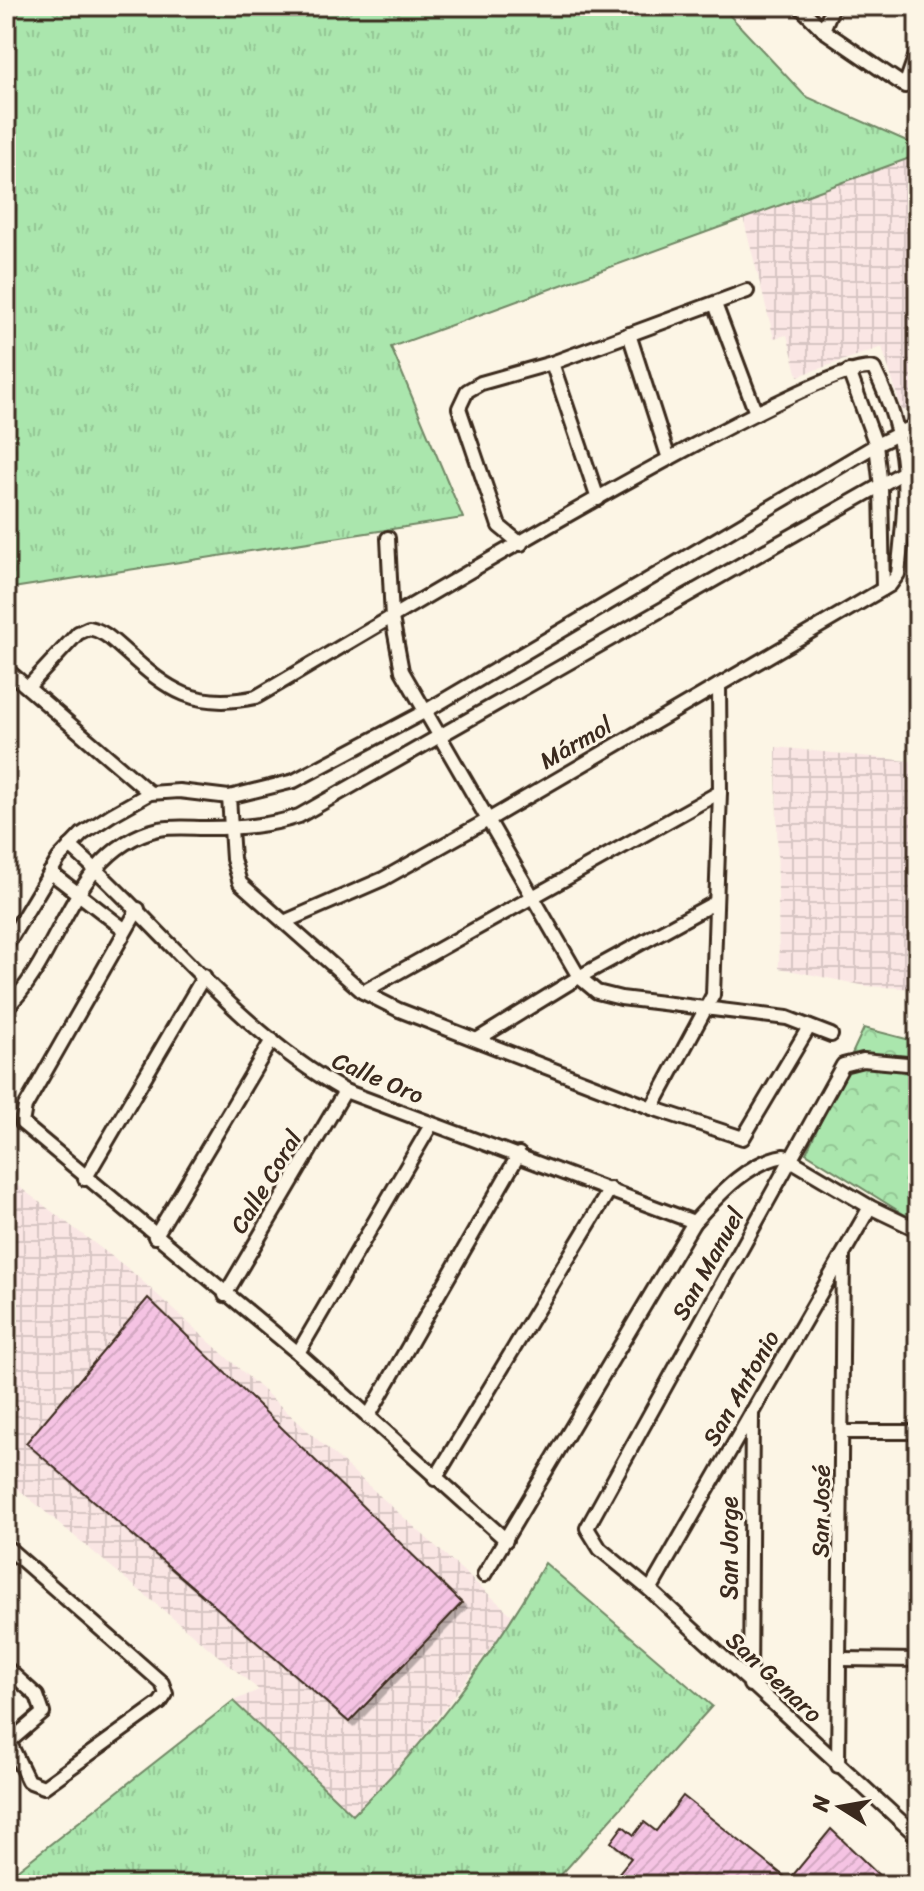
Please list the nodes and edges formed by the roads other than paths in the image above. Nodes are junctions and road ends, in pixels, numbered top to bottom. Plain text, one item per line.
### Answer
1 (799, 6) edge
2 (833, 6) edge
3 (823, 30) junction
4 (918, 49) edge
5 (747, 291) dead end
6 (715, 304) junction
7 (629, 334) junction
8 (552, 363) junction
9 (849, 371) junction
10 (756, 413) junction
11 (918, 424) edge
12 (900, 431) junction
13 (876, 445) junction
14 (669, 459) junction
15 (912, 468) edge
16 (881, 487) junction
17 (598, 499) junction
18 (388, 538) dead end
19 (521, 544) junction
20 (883, 589) junction
21 (392, 618) junction
22 (6, 669) edge
23 (719, 685) junction
24 (28, 687) junction
25 (424, 712) junction
26 (440, 739) junction
27 (720, 792) junction
28 (150, 793) junction
29 (229, 797) junction
30 (488, 820) junction
31 (231, 828) junction
32 (70, 846) junction
33 (97, 869) junction
34 (50, 872) junction
35 (78, 893) junction
36 (535, 897) junction
37 (716, 902) junction
38 (138, 909) junction
39 (284, 922) junction
40 (124, 929) junction
41 (6, 946) edge
42 (204, 976) junction
43 (579, 977) junction
44 (363, 992) junction
45 (6, 1008) edge
46 (708, 1008) junction
47 (809, 1027) junction
48 (831, 1035) dead end
49 (478, 1039) junction
50 (272, 1040) junction
51 (918, 1065) edge
52 (345, 1091) junction
53 (652, 1108) junction
54 (431, 1125) junction
55 (519, 1154) junction
56 (793, 1158) junction
57 (85, 1179) junction
58 (610, 1189) junction
59 (870, 1207) junction
60 (694, 1222) junction
61 (918, 1230) edge
62 (155, 1237) junction
63 (843, 1255) junction
64 (225, 1295) junction
65 (298, 1353) junction
66 (752, 1412) junction
67 (368, 1417) junction
68 (844, 1432) junction
69 (918, 1432) edge
70 (435, 1479) junction
71 (506, 1540) junction
72 (6, 1546) edge
73 (600, 1549) joint
74 (484, 1575) dead end
75 (650, 1590) junction
76 (842, 1659) junction
77 (918, 1660) edge
78 (6, 1668) edge
79 (750, 1685) junction
80 (8, 1738) edge
81 (838, 1766) junction
82 (918, 1837) edge

1 - 3 street
2 - 3 street
3 - 4 street
5 - 6 street
6 - 7 street
6 - 10 street
7 - 8 street
7 - 14 street
8 - 17 street
8 - 19 street
9 - 10 street
9 - 12 street
9 - 13 street
10 - 14 street
11 - 12 street
12 - 13 street
12 - 15 street
13 - 16 street
13 - 25 street
14 - 17 street
15 - 16 street
15 - 20 street
16 - 20 street
16 - 26 street
17 - 19 street
18 - 21 street
19 - 21 street
20 - 23 street, Mármol
21 - 24 street
21 - 25 street
22 - 24 street
23 - 27 street
23 - 30 street, Mármol
24 - 28 street
25 - 26 street
25 - 29 street
26 - 30 street
26 - 31 street
27 - 36 street
27 - 37 street
28 - 29 street
28 - 32 street
29 - 31 street
30 - 36 street
30 - 39 street, Mármol
31 - 33 street
31 - 39 street
32 - 33 street, Calle Oro
32 - 34 street
33 - 35 street
33 - 38 street, Calle Oro
34 - 35 street
34 - 41 street
35 - 40 street
35 - 45 street
36 - 43 street
36 - 44 street
37 - 43 street
37 - 46 street
38 - 40 street
38 - 42 street, Calle Oro
39 - 44 street
40 - 57 street
42 - 50 street, Calle Oro
42 - 57 street
43 - 46 street
43 - 49 street
44 - 49 street
46 - 47 street
46 - 53 street
47 - 48 street
47 - 53 street
49 - 53 street
50 - 52 street, Calle Oro
50 - 62 street
51 - 56 street, San Manuel
52 - 54 street, Calle Oro
52 - 64 street, Calle Coral
54 - 55 street, Calle Oro
54 - 65 street
55 - 58 street, Calle Oro
55 - 67 street
56 - 59 street
56 - 60 street
56 - 73 street, San Manuel
57 - 62 street
58 - 60 street, Calle Oro
58 - 70 street
59 - 61 street
59 - 63 street, San Antonio
60 - 71 street
62 - 64 street
63 - 66 street, San Antonio
63 - 68 street, San José
64 - 65 street
65 - 67 street
66 - 75 street, San Antonio
66 - 79 street, San Jorge
67 - 70 street
68 - 69 street
68 - 76 street, San José
70 - 71 street
71 - 74 street
72 - 80 street
73 - 75 street, San Genaro
75 - 79 street, San Genaro
76 - 77 street
76 - 81 street, San José
78 - 80 street
79 - 81 street, San Genaro
81 - 82 street, San Genaro

